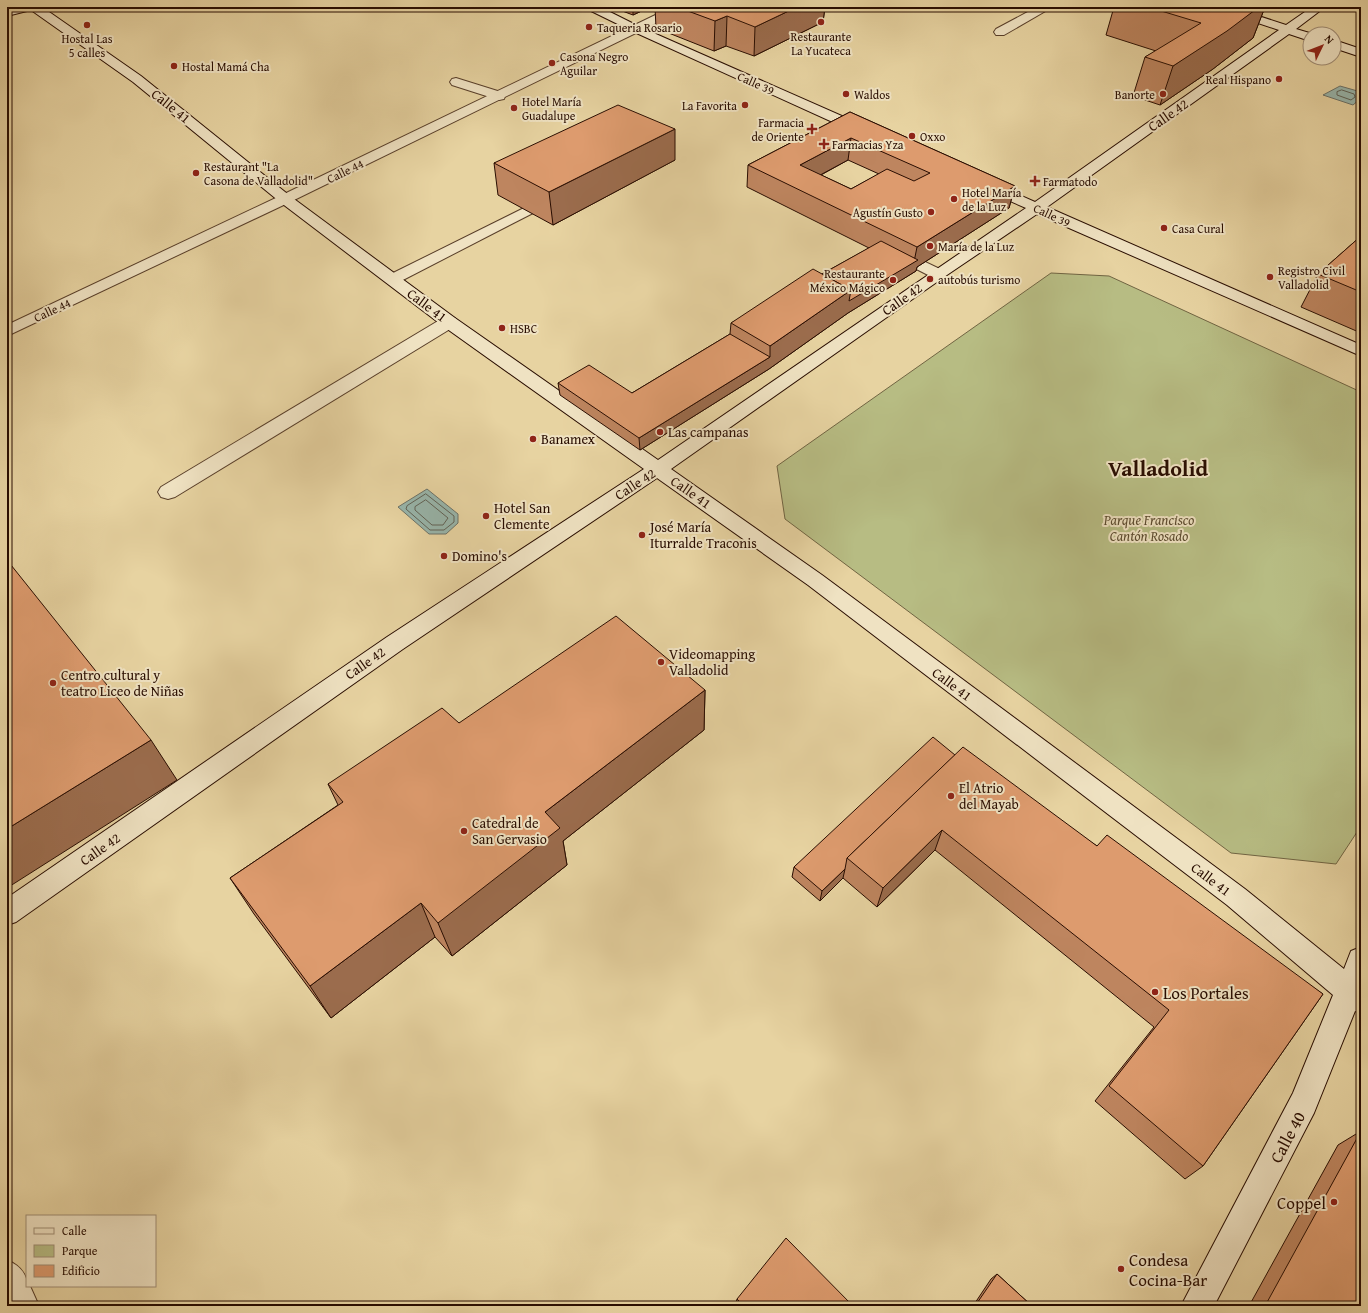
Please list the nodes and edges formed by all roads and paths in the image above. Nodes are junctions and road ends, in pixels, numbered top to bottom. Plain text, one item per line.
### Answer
1 (30, 7) edge
2 (34, 7) edge
3 (591, 7) edge
4 (681, 7) edge
5 (1045, 7) edge
6 (1220, 7) edge
7 (1318, 7) edge
8 (7, 13) edge
9 (636, 29) junction
10 (1288, 30) junction
11 (1000, 32) dead end
12 (1302, 34) edge
13 (1342, 47) edge
14 (1361, 53) edge
15 (456, 82) dead end
16 (499, 96) junction
17 (879, 138) edge
18 (972, 179) edge
19 (286, 199) junction
20 (1036, 207) junction
21 (528, 210) edge
22 (882, 246) edge
23 (938, 274) junction
24 (393, 279) junction
25 (449, 322) junction
26 (7, 331) edge
27 (1361, 351) edge
28 (658, 469) junction
29 (168, 492) dead end
30 (7, 913) edge
31 (1361, 960) edge
32 (1355, 996) edge
33 (7, 1276) edge
34 (23, 1306) edge
35 (1197, 1306) edge

1 - 8 main road
2 - 19 main road, Calle 41
3 - 9 main road, Calle 39
4 - 9 main road, Calle 44
5 - 11 main road
6 - 10 main road
7 - 10 main road, Calle 42
9 - 16 main road, Calle 44
9 - 17 main road, Calle 39
10 - 12 main road
10 - 20 main road, Calle 42
13 - 14 main road
15 - 16 main road
16 - 19 main road, Calle 44
18 - 20 main road, Calle 39
19 - 24 main road, Calle 41
19 - 26 main road, Calle 44
20 - 23 main road, Calle 42
20 - 27 main road, Calle 39
21 - 24 main road
22 - 23 main road
23 - 28 main road, Calle 42
24 - 25 main road, Calle 41
25 - 28 main road, Calle 41
25 - 29 main road
28 - 30 main road, Calle 42
28 - 32 main road, Calle 41
31 - 32 main road, Calle 40
32 - 35 main road, Calle 40
33 - 34 main road

